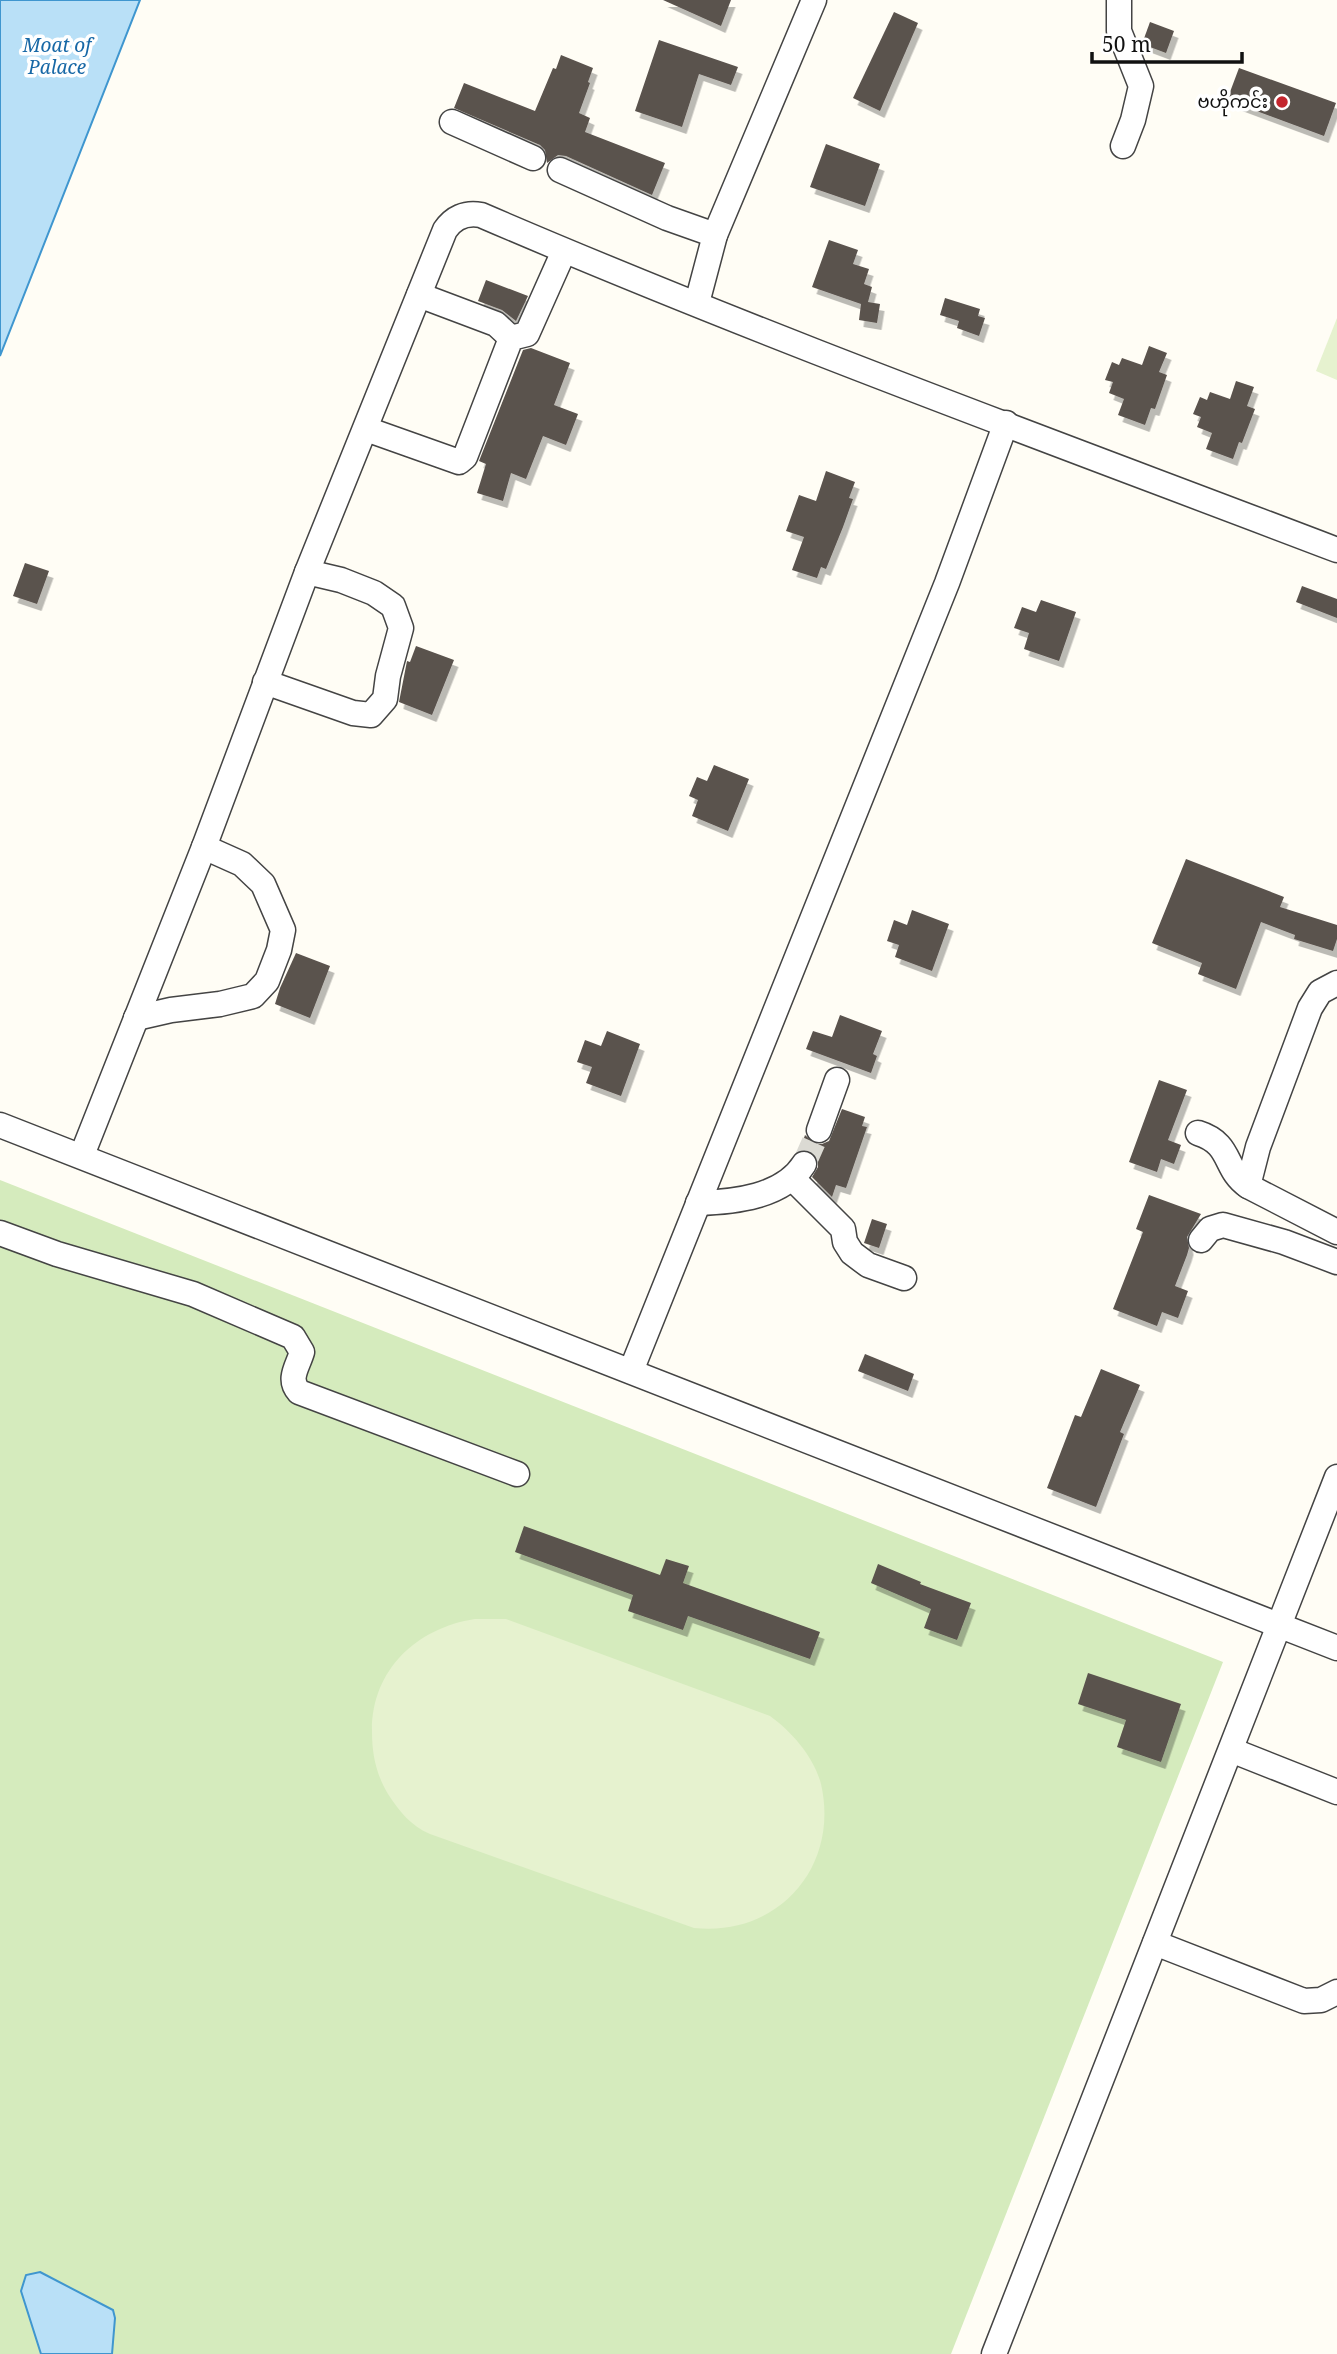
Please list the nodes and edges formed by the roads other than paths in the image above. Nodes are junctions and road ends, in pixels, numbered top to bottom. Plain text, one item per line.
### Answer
1 (814, 0) edge
2 (1119, 0) edge
3 (452, 122) dead end
4 (1123, 146) dead end
5 (533, 158) dead end
6 (560, 170) dead end
7 (715, 235) junction
8 (564, 251) junction
9 (419, 295) junction
10 (697, 303) junction
11 (511, 338) junction
12 (1006, 424) junction
13 (366, 429) junction
14 (1337, 551) edge
15 (307, 572) junction
16 (265, 682) junction
17 (204, 846) junction
18 (1337, 983) edge
19 (136, 1018) junction
20 (837, 1080) dead end
21 (0, 1125) edge
22 (819, 1130) tunnel mouth
23 (1198, 1133) dead end
24 (82, 1155) junction
25 (1248, 1186) junction
26 (698, 1203) junction
27 (1337, 1232) edge
28 (0, 1233) edge
29 (1201, 1240) dead end
30 (1337, 1262) edge
31 (904, 1278) dead end
32 (631, 1371) junction
33 (517, 1474) dead end
34 (1337, 1479) edge
35 (1279, 1625) junction
36 (1337, 1648) edge
37 (1231, 1750) junction
38 (1337, 1792) edge
39 (1155, 1943) junction
40 (1337, 1992) edge
41 (994, 2354) edge

1 - 7 street
2 - 4 street
3 - 5 street
6 - 7 street
7 - 10 street
8 - 9 street
8 - 10 street
8 - 11 street
9 - 11 street
9 - 13 street
10 - 12 street
11 - 13 street
12 - 14 street
12 - 26 street
13 - 15 street
15 - 16 street
15 - 16 street
16 - 17 street
17 - 19 street
17 - 19 street
18 - 25 street
19 - 24 street
20 - 22 street
21 - 24 street
23 - 25 street
24 - 32 street
25 - 27 street
26 - 31 street
26 - 32 street
28 - 33 street
29 - 30 street
32 - 35 street
34 - 35 street
35 - 36 street
35 - 37 street
37 - 38 street
37 - 39 street
39 - 40 street
39 - 41 street

